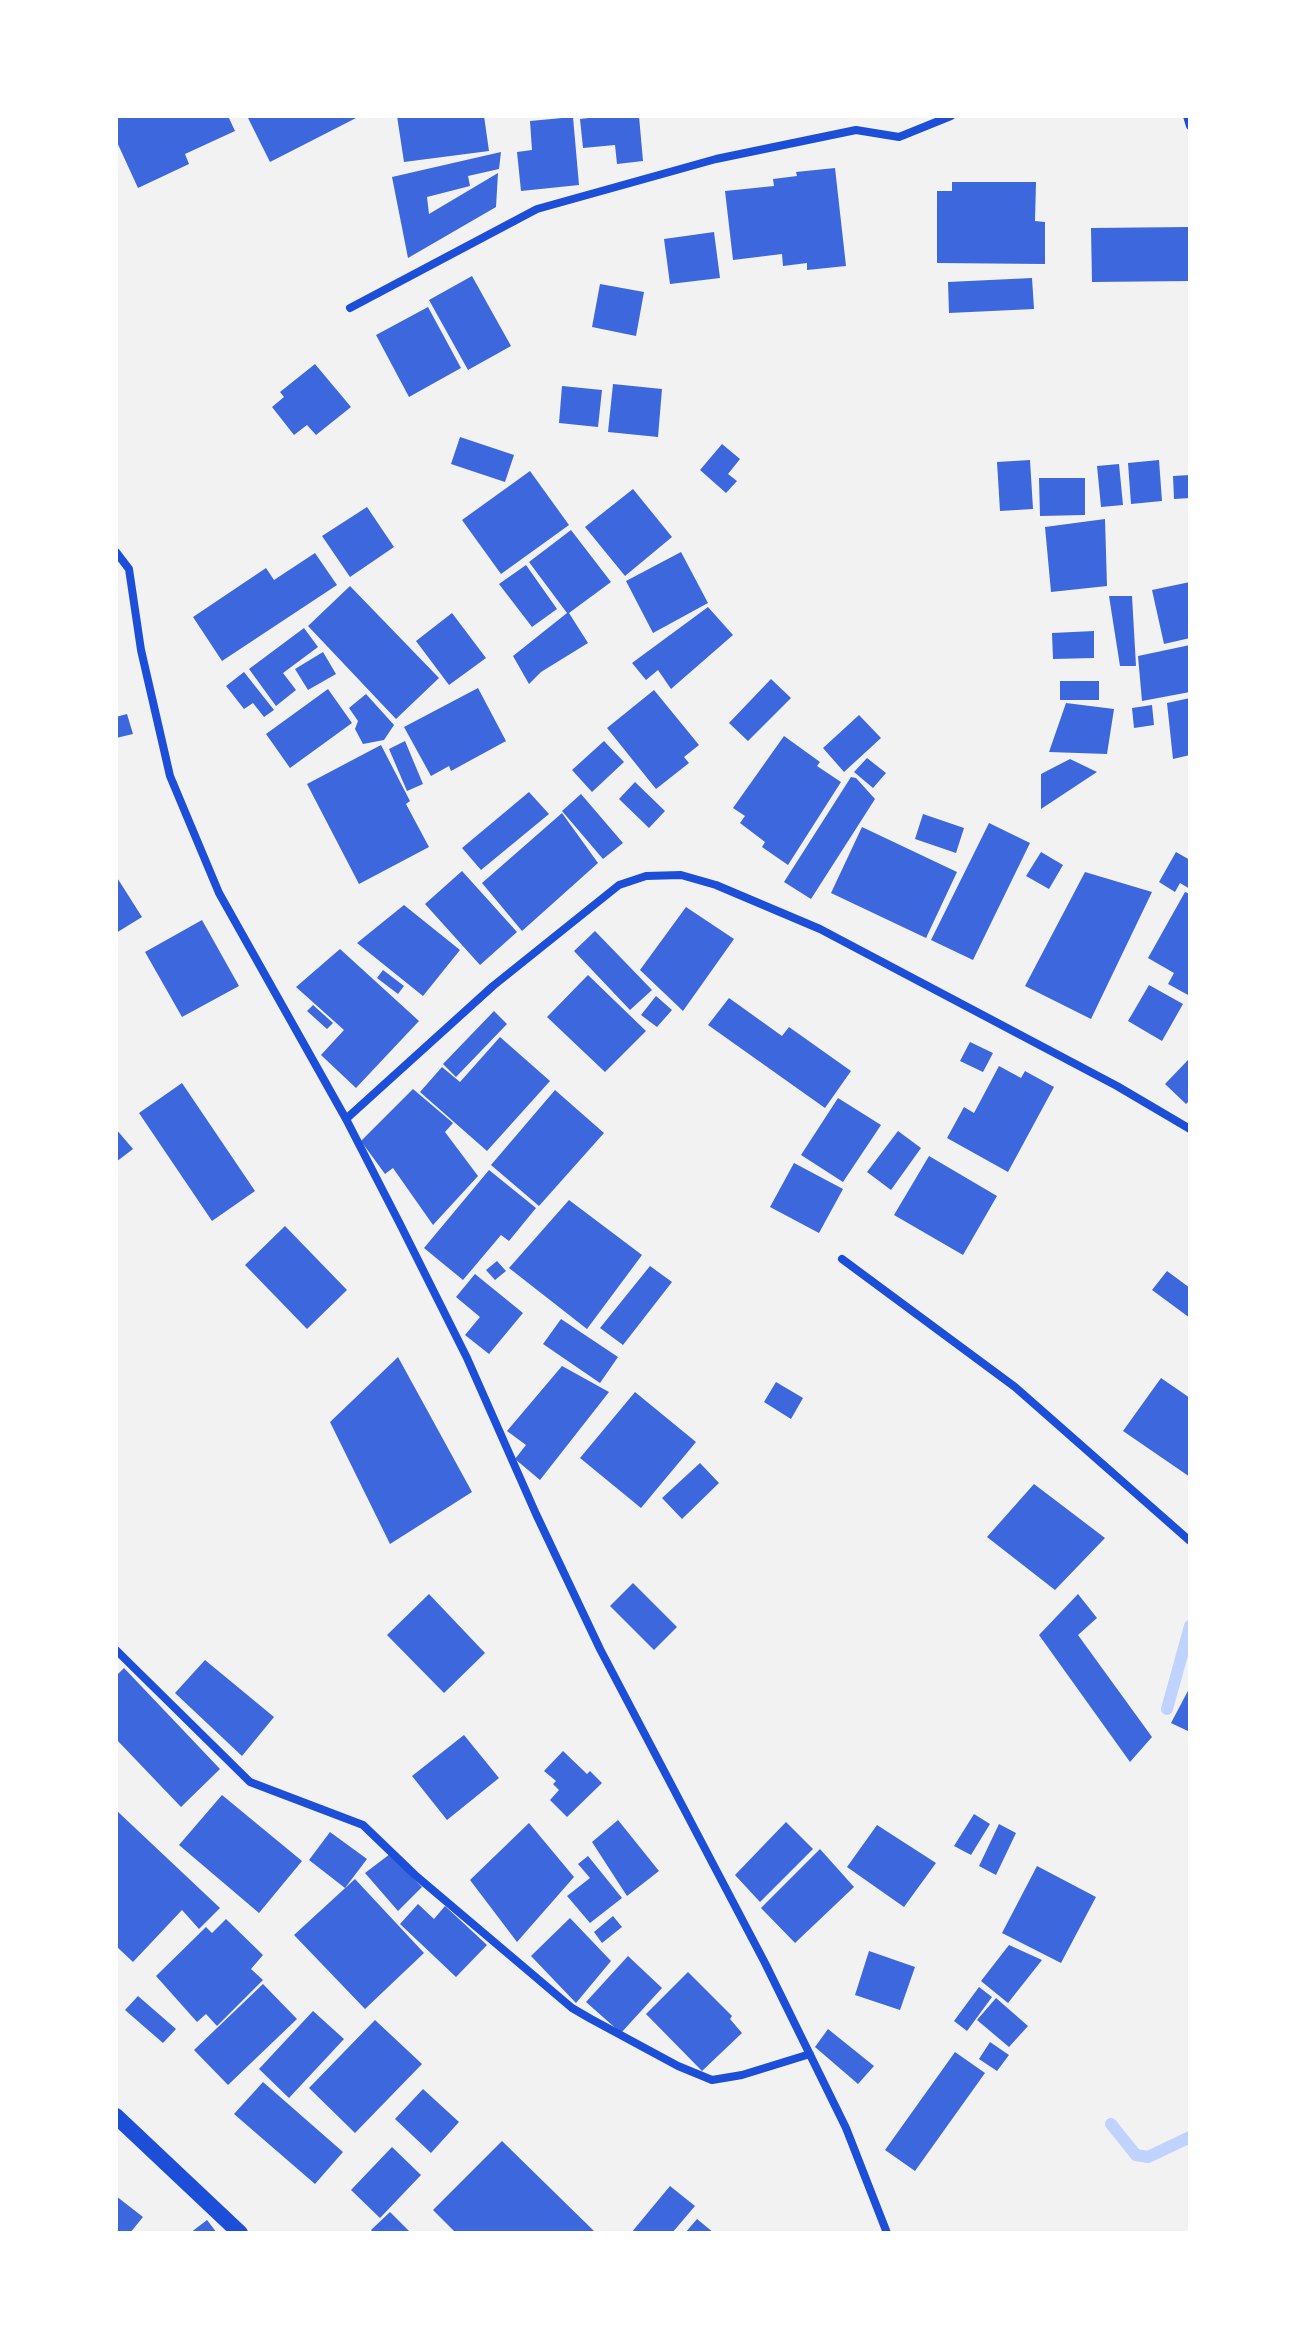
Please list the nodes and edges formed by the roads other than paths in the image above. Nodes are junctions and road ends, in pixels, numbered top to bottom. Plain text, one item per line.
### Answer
1 (951, 116) edge
2 (1187, 116) edge
3 (1190, 126) edge
4 (350, 308) dead end
5 (116, 552) edge
6 (346, 1119) junction
7 (1190, 1129) edge
8 (842, 1259) dead end
9 (1190, 1541) edge
10 (116, 1650) edge
11 (810, 2054) junction
12 (116, 2116) edge
13 (240, 2233) edge
14 (887, 2233) edge

1 - 4 street
2 - 3 street
5 - 6 street
6 - 7 street
6 - 11 street
8 - 9 street
10 - 11 street
11 - 14 street
12 - 13 main road

